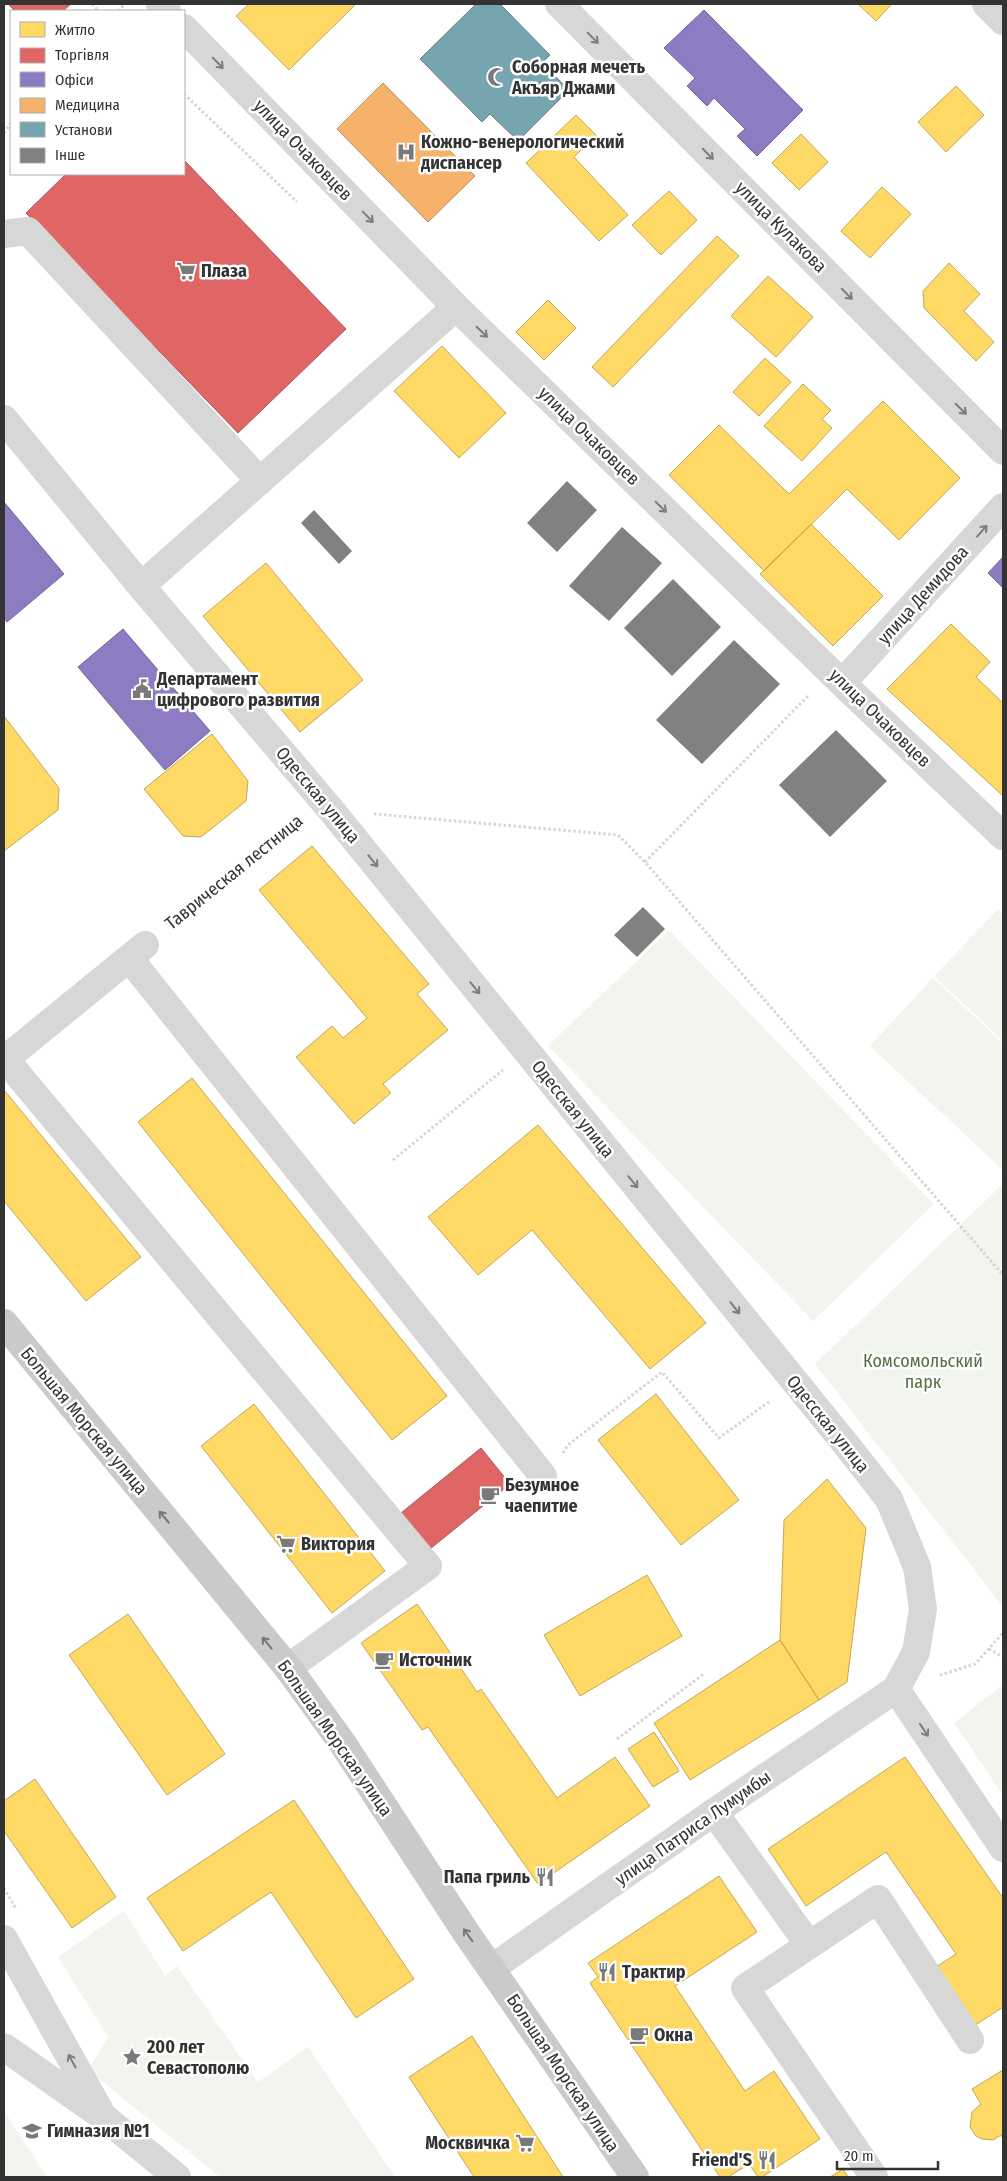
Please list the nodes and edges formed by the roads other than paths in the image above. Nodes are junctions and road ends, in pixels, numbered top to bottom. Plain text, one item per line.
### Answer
1 (559, 4) edge
2 (986, 4) edge
3 (1003, 21) edge
4 (185, 29) edge
5 (4, 234) edge
6 (456, 307) junction
7 (4, 419) edge
8 (1003, 451) edge
9 (260, 481) junction
10 (1003, 507) edge
11 (141, 586) junction
12 (837, 678) junction
13 (1003, 836) edge
14 (4, 1060) edge
15 (4, 1323) edge
16 (551, 1468) road end
17 (288, 1668) junction
18 (896, 1689) junction
19 (714, 1812) junction
20 (1003, 1848) edge
21 (4, 1939) edge
22 (810, 1945) junction
23 (492, 1968) junction
24 (970, 2040) dead end
25 (4, 2047) edge
26 (105, 2118) junction
27 (177, 2177) edge
28 (635, 2177) edge
29 (874, 2177) edge

1 -> 8 street, улица Кулакова
2 - 3 street
4 -> 6 street, улица Очаковцев
5 - 9 street
6 - 9 street
6 -> 12 street, улица Очаковцев
7 - 11 street, Одесская улица
9 - 11 street
12 -> 10 street, улица Демидова
11 -> 18 street, Одесская улица
12 - 13 street, улица Очаковцев
14 - 16 street
14 - 17 street
17 -> 15 main road, Большая Морская улица
23 -> 17 main road, Большая Морская улица
18 - 19 street, улица Патриса Лумумбы
18 -> 20 street
19 - 22 street
19 - 23 street, улица Патриса Лумумбы
26 -> 21 street
22 - 24 street
22 - 29 street
23 - 28 main road, Большая Морская улица
25 - 26 street
26 - 27 street

